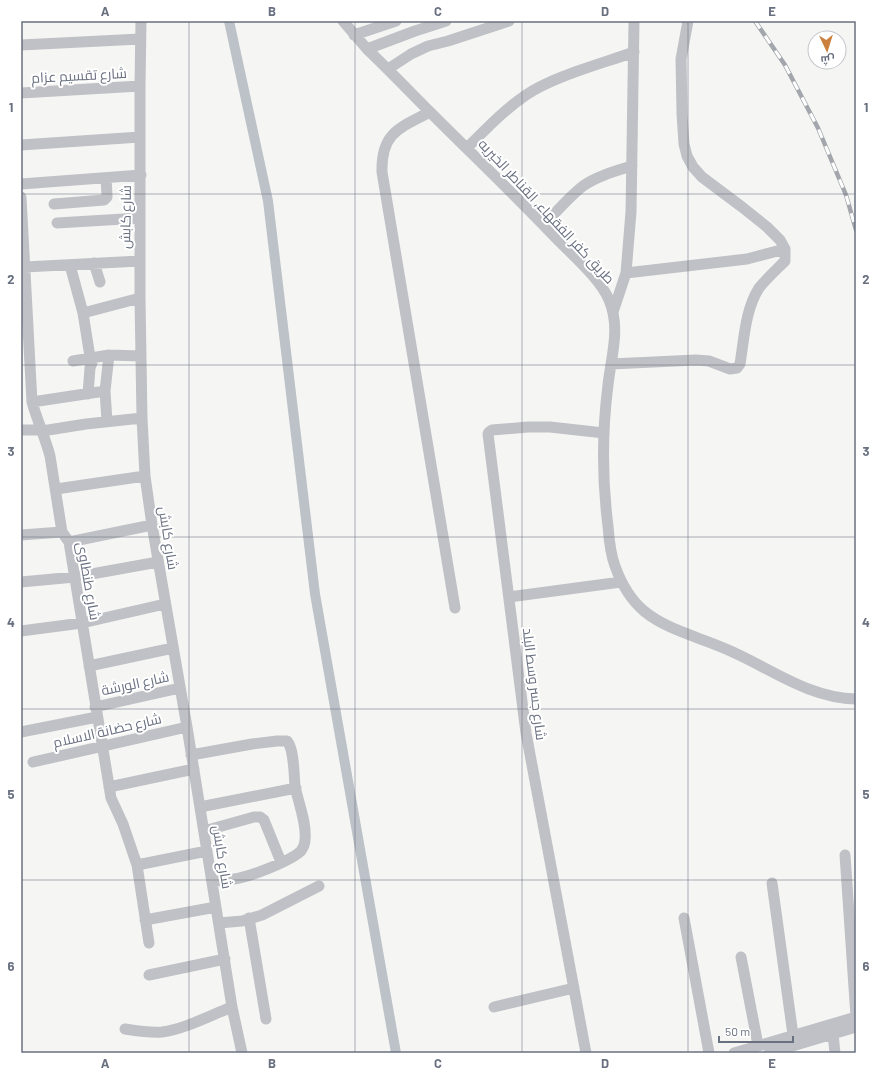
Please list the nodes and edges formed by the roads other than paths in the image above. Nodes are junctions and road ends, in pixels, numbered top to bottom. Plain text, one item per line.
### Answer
1 (141, 21) edge
2 (343, 21) edge
3 (396, 21) edge
4 (446, 21) edge
5 (509, 21) edge
6 (634, 21) edge
7 (688, 21) edge
8 (354, 35) junction
9 (140, 40) junction
10 (21, 45) edge
11 (367, 49) junction
12 (634, 52) junction
13 (388, 69) junction
14 (140, 86) junction
15 (21, 93) edge
16 (430, 112) junction
17 (140, 137) junction
18 (21, 145) edge
19 (467, 148) junction
20 (632, 166) junction
21 (141, 175) junction
22 (106, 178) junction
23 (21, 184) edge
24 (21, 203) edge
25 (54, 204) dead end
26 (140, 218) junction
27 (57, 223) dead end
28 (544, 225) junction
29 (22, 246) edge
30 (786, 249) junction
31 (140, 261) junction
32 (94, 263) junction
33 (70, 264) junction
34 (25, 267) junction
35 (626, 273) junction
36 (100, 282) dead end
37 (24, 288) edge
38 (140, 298) junction
39 (613, 312) junction
40 (83, 313) junction
41 (25, 335) edge
42 (108, 355) junction
43 (141, 356) junction
44 (92, 357) junction
45 (73, 361) dead end
46 (611, 364) junction
47 (105, 391) junction
48 (88, 394) junction
49 (28, 395) edge
50 (142, 418) junction
51 (107, 421) junction
52 (21, 430) edge
53 (42, 430) junction
54 (604, 433) junction
55 (145, 476) junction
56 (56, 489) junction
57 (152, 526) junction
58 (62, 532) junction
59 (21, 536) edge
60 (69, 542) junction
61 (158, 562) junction
62 (75, 577) junction
63 (21, 582) edge
64 (621, 582) junction
65 (509, 597) junction
66 (165, 604) junction
67 (455, 608) dead end
68 (82, 623) junction
69 (21, 631) edge
70 (173, 648) junction
71 (89, 666) junction
72 (180, 688) junction
73 (856, 700) edge
74 (96, 712) junction
75 (187, 728) junction
76 (21, 732) edge
77 (102, 747) junction
78 (191, 755) junction
79 (33, 762) dead end
80 (194, 769) junction
81 (109, 787) junction
82 (296, 788) junction
83 (200, 807) junction
84 (204, 831) junction
85 (207, 851) junction
86 (845, 855) dead end
87 (281, 862) junction
88 (137, 865) junction
89 (212, 881) junction
90 (772, 883) dead end
91 (319, 886) dead end
92 (216, 907) junction
93 (249, 918) junction
94 (684, 918) dead end
95 (145, 920) junction
96 (219, 923) junction
97 (149, 943) dead end
98 (741, 957) dead end
99 (226, 958) junction
100 (149, 975) dead end
101 (574, 988) junction
102 (232, 1007) junction
103 (494, 1007) dead end
104 (856, 1017) edge
105 (266, 1020) dead end
106 (856, 1027) edge
107 (125, 1029) dead end
108 (833, 1034) junction
109 (795, 1044) edge
110 (758, 1045) junction
111 (242, 1053) edge
112 (586, 1053) edge
113 (709, 1053) edge
114 (734, 1053) edge
115 (769, 1053) edge
116 (835, 1053) edge

1 - 9 street, شارع كابش
2 - 8 street, طريق كفر الفقهاء, القناطر الخيريه
3 - 8 street
4 - 11 street
5 - 13 street
6 - 12 street
7 - 30 street
8 - 11 street, طريق كفر الفقهاء, القناطر الخيريه
9 - 10 street
9 - 14 street, شارع كابش
11 - 13 street, طريق كفر الفقهاء, القناطر الخيريه
12 - 19 street
12 - 20 street
13 - 16 street, طريق كفر الفقهاء, القناطر الخيريه
14 - 15 street, شارع تقسيم عزام
14 - 17 street, شارع كابش
16 - 19 street, طريق كفر الفقهاء, القناطر الخيريه
16 - 67 street
17 - 18 street
17 - 21 street, شارع كابش
19 - 28 street, طريق كفر الفقهاء, القناطر الخيريه
20 - 28 street
20 - 35 street
21 - 22 street
21 - 26 street, شارع كابش
22 - 23 street
22 - 25 street
24 - 29 street, شارع طنطاوى
26 - 27 street
26 - 31 street, شارع كابش
28 - 39 street, طريق كفر الفقهاء, القناطر الخيريه
29 - 34 street, شارع طنطاوى
30 - 35 street
30 - 46 street
31 - 32 street
31 - 38 street, شارع كابش
32 - 33 street
32 - 36 street
33 - 34 street
33 - 40 street
34 - 37 street, شارع طنطاوى
35 - 39 street
37 - 41 street, شارع طنطاوى
38 - 40 street
38 - 43 street, شارع كابش
39 - 46 street, طريق كفر الفقهاء, القناطر الخيريه
40 - 44 street
41 - 49 street, شارع طنطاوى
42 - 43 street
42 - 44 street
42 - 47 street
43 - 50 street, شارع كابش
44 - 45 street
44 - 48 street
46 - 54 street, طريق كفر الفقهاء, القناطر الخيريه
47 - 48 street
47 - 51 street
48 - 49 street
49 - 53 street, شارع طنطاوى
50 - 51 street
50 - 55 street, شارع كابش
51 - 53 street
52 - 53 street
53 - 56 street, شارع طنطاوى
54 - 64 street, طريق كفر الفقهاء, القناطر الخيريه
54 - 65 street, شارع جسر وسط البلد
55 - 56 street
55 - 57 street, شارع كابش
56 - 58 street, شارع طنطاوى
57 - 60 street
57 - 61 street, شارع كابش
58 - 59 street
58 - 60 street, شارع طنطاوى
60 - 62 street, شارع طنطاوى
61 - 62 street
61 - 66 street, شارع كابش
62 - 63 street
62 - 68 street, شارع طنطاوى
64 - 65 street
64 - 73 street, طريق كفر الفقهاء, القناطر الخيريه
65 - 101 street, شارع جسر وسط البلد
66 - 68 street
66 - 70 street, شارع كابش
68 - 69 street
68 - 71 street, شارع طنطاوى
70 - 71 street
70 - 72 street, شارع كابش
71 - 74 street, شارع طنطاوى
72 - 74 street, شارع الورشة
72 - 75 street, شارع كابش
74 - 76 street, شارع حضانة الاسلام
74 - 77 street, شارع طنطاوى
75 - 77 street, شارع حضانة الاسلام
75 - 78 street, شارع كابش
77 - 79 street, شارع حضانة الاسلام
77 - 81 street, شارع طنطاوى
78 - 80 street, شارع كابش
78 - 82 street
80 - 81 street
80 - 83 street, شارع كابش
81 - 88 street, شارع طنطاوى
82 - 83 street
82 - 87 street
83 - 84 street, شارع كابش
84 - 85 street, شارع كابش
84 - 87 street
85 - 88 street
85 - 89 street, شارع كابش
86 - 104 street
87 - 89 street
88 - 95 street, شارع طنطاوى
89 - 92 street, شارع كابش
90 - 109 street
91 - 93 street
92 - 95 street
92 - 96 street, شارع كابش
93 - 96 street
93 - 105 street
94 - 113 street
95 - 97 street, شارع طنطاوى
96 - 99 street, شارع كابش
98 - 110 street
99 - 100 street
99 - 102 street, شارع كابش
101 - 103 street
101 - 112 street, شارع جسر وسط البلد
102 - 107 street
102 - 111 street, شارع كابش
104 - 109 street
106 - 108 street
108 - 109 street
108 - 116 street
109 - 110 street
109 - 115 street
110 - 114 street

